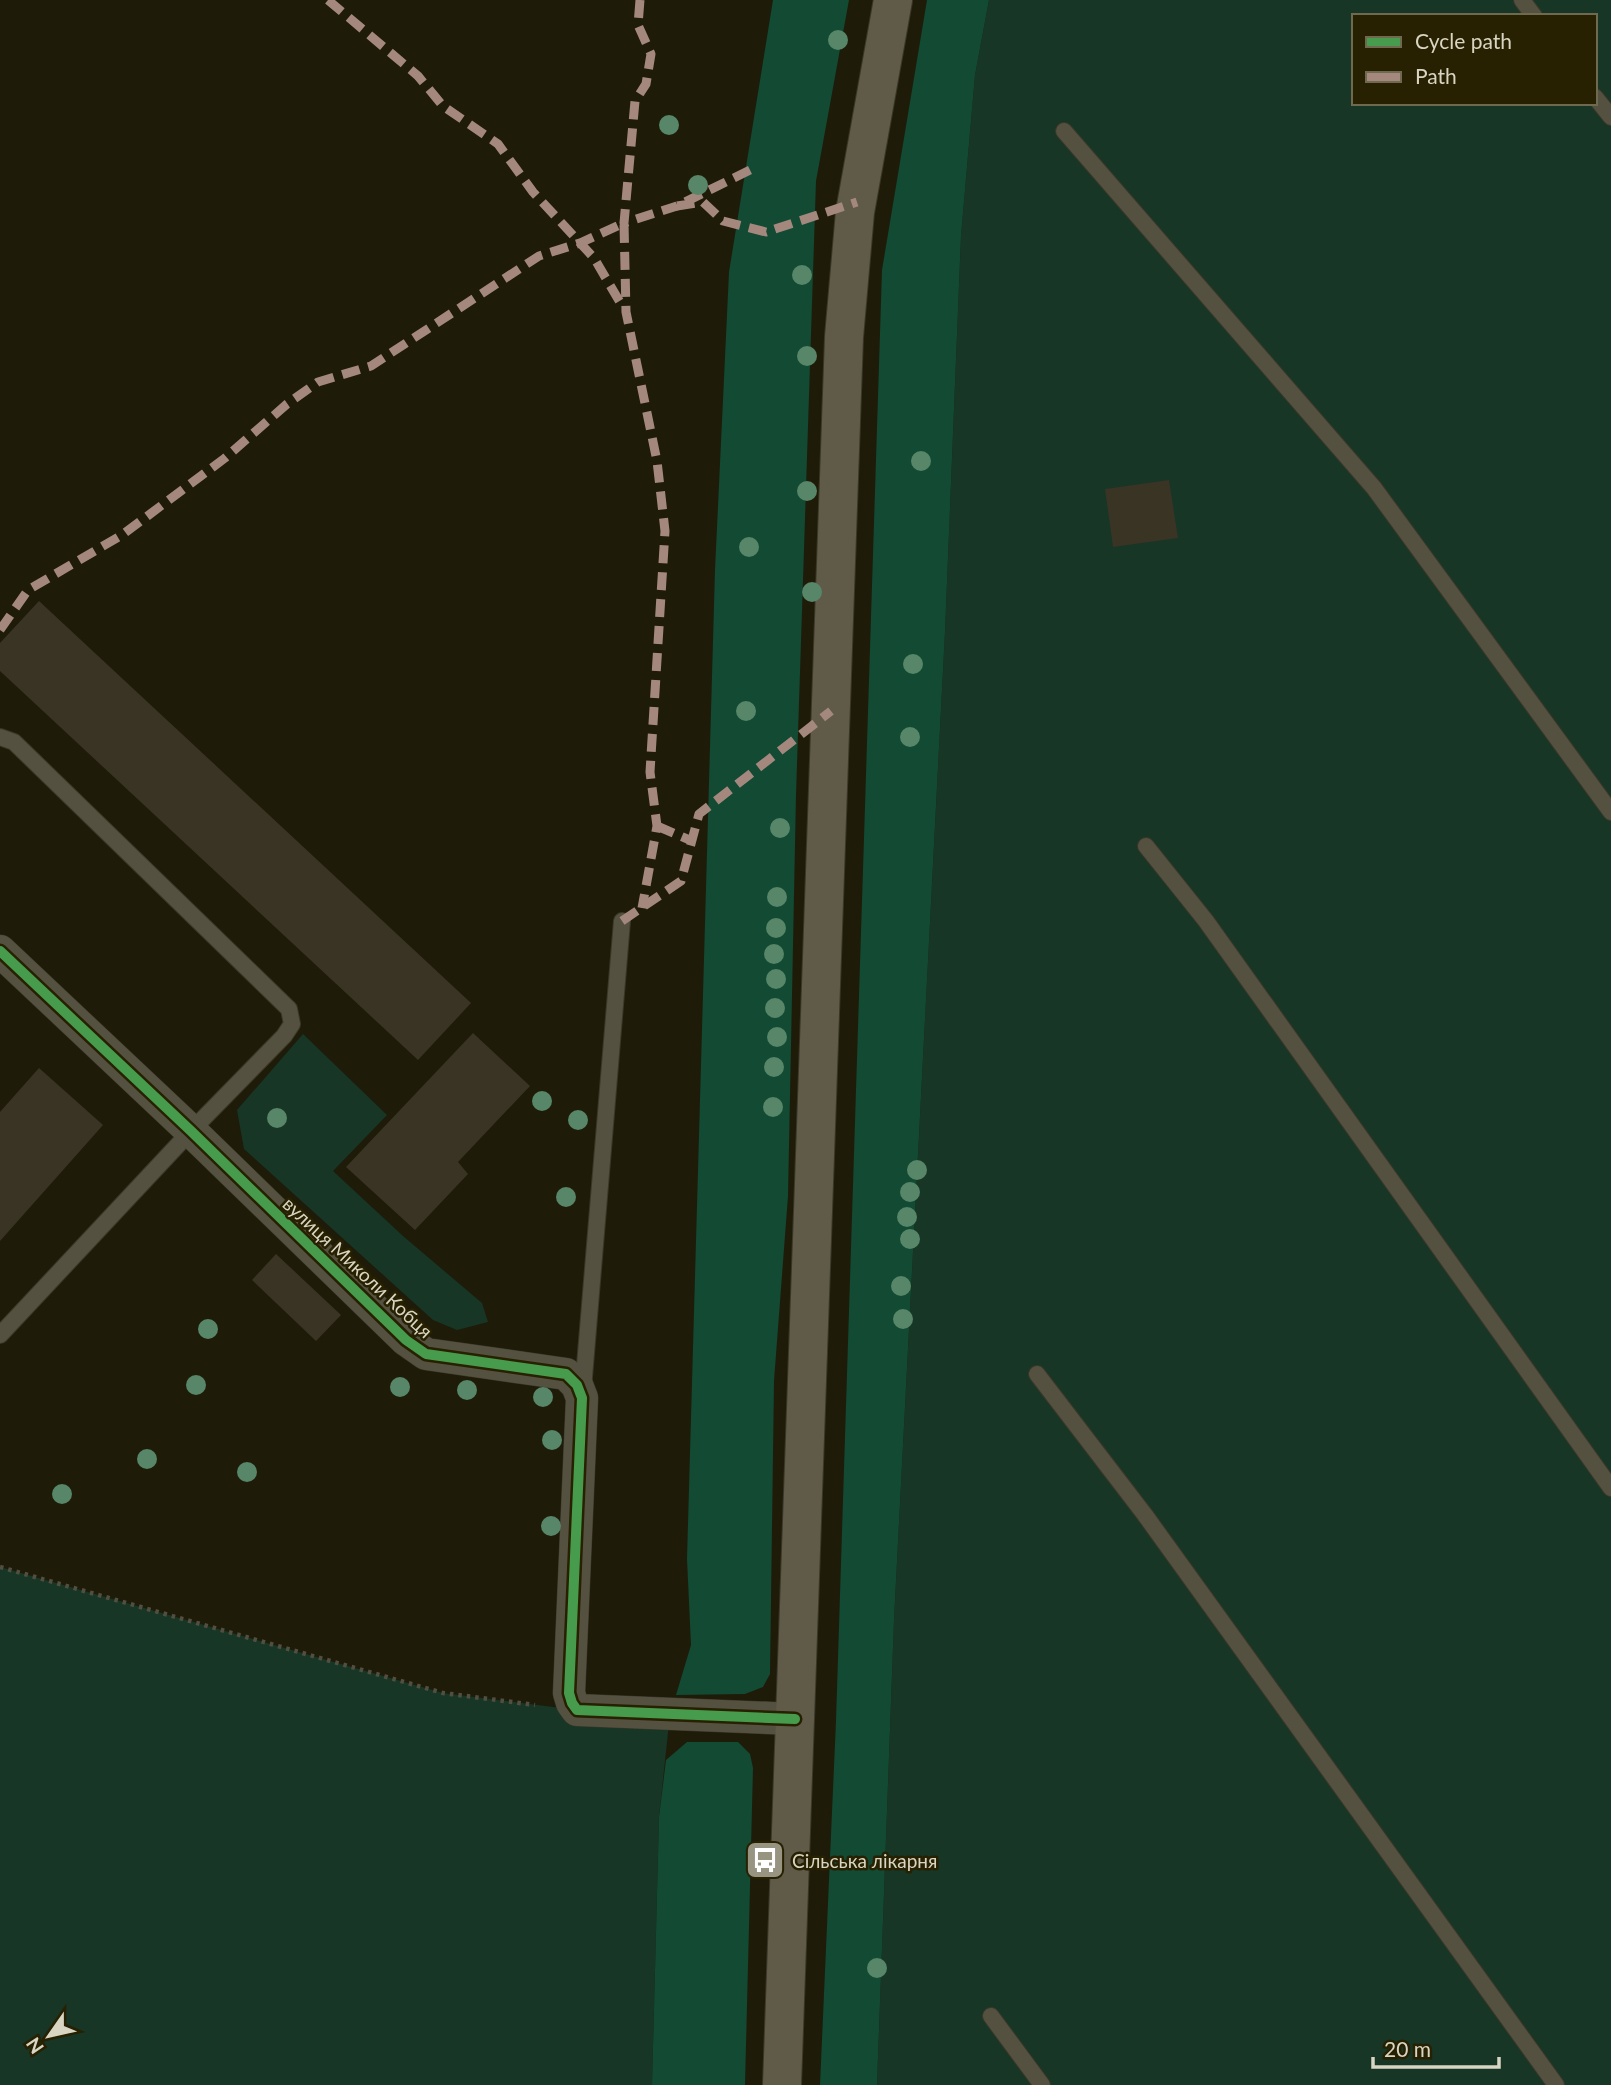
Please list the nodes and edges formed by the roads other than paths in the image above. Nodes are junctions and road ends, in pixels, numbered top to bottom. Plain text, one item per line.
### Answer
1 (893, 0) edge
2 (1597, 100) edge
3 (1611, 117) edge
4 (1064, 131) dead end
5 (0, 737) edge
6 (1611, 812) edge
7 (1146, 846) dead end
8 (622, 921) dead end
9 (0, 951) edge
10 (191, 1131) junction
11 (0, 1335) edge
12 (1037, 1374) dead end
13 (582, 1398) junction
14 (1611, 1489) edge
15 (796, 1719) junction
16 (991, 2016) dead end
17 (782, 2085) edge
18 (1042, 2085) edge
19 (1556, 2085) edge

1 - 15 main road
2 - 3 lane
4 - 6 lane
5 - 10 lane
7 - 14 lane
8 - 13 lane
9 - 10 street, вулиця Миколи Кобця
10 - 11 lane
10 - 13 street, вулиця Миколи Кобця
12 - 19 lane
13 - 15 street
15 - 17 main road
16 - 18 lane

